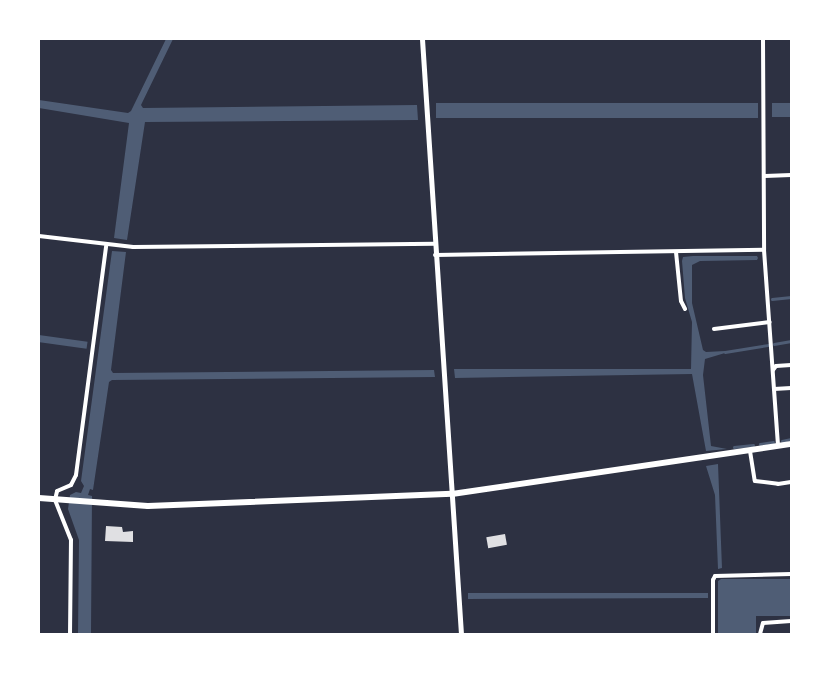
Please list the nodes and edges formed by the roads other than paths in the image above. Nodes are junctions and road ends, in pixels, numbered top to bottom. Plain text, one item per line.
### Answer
1 (422, 39) edge
2 (763, 39) edge
3 (791, 175) edge
4 (765, 176) junction
5 (39, 236) edge
6 (435, 244) junction
7 (106, 246) junction
8 (764, 250) junction
9 (676, 252) junction
10 (435, 255) junction
11 (685, 309) dead end
12 (770, 322) junction
13 (714, 329) dead end
14 (791, 365) edge
15 (773, 370) junction
16 (791, 388) edge
17 (774, 389) junction
18 (791, 444) edge
19 (778, 447) junction
20 (750, 451) junction
21 (791, 482) edge
22 (452, 494) junction
23 (39, 498) edge
24 (55, 500) junction
25 (791, 574) edge
26 (791, 621) edge
27 (70, 634) edge
28 (461, 634) edge
29 (713, 634) edge
30 (760, 634) edge

1 - 6 street
2 - 4 street
3 - 4 street
4 - 8 street
5 - 7 street
6 - 7 street
6 - 10 street
7 - 24 street
8 - 9 street
8 - 12 street
9 - 10 street
9 - 11 street
10 - 22 street
12 - 13 street
12 - 15 street
14 - 15 street
15 - 17 street
16 - 17 street
17 - 19 street
18 - 19 main road
19 - 20 main road
20 - 21 street
20 - 22 main road
22 - 24 main road
22 - 28 street
23 - 24 main road
24 - 27 street
25 - 29 street
26 - 30 street

